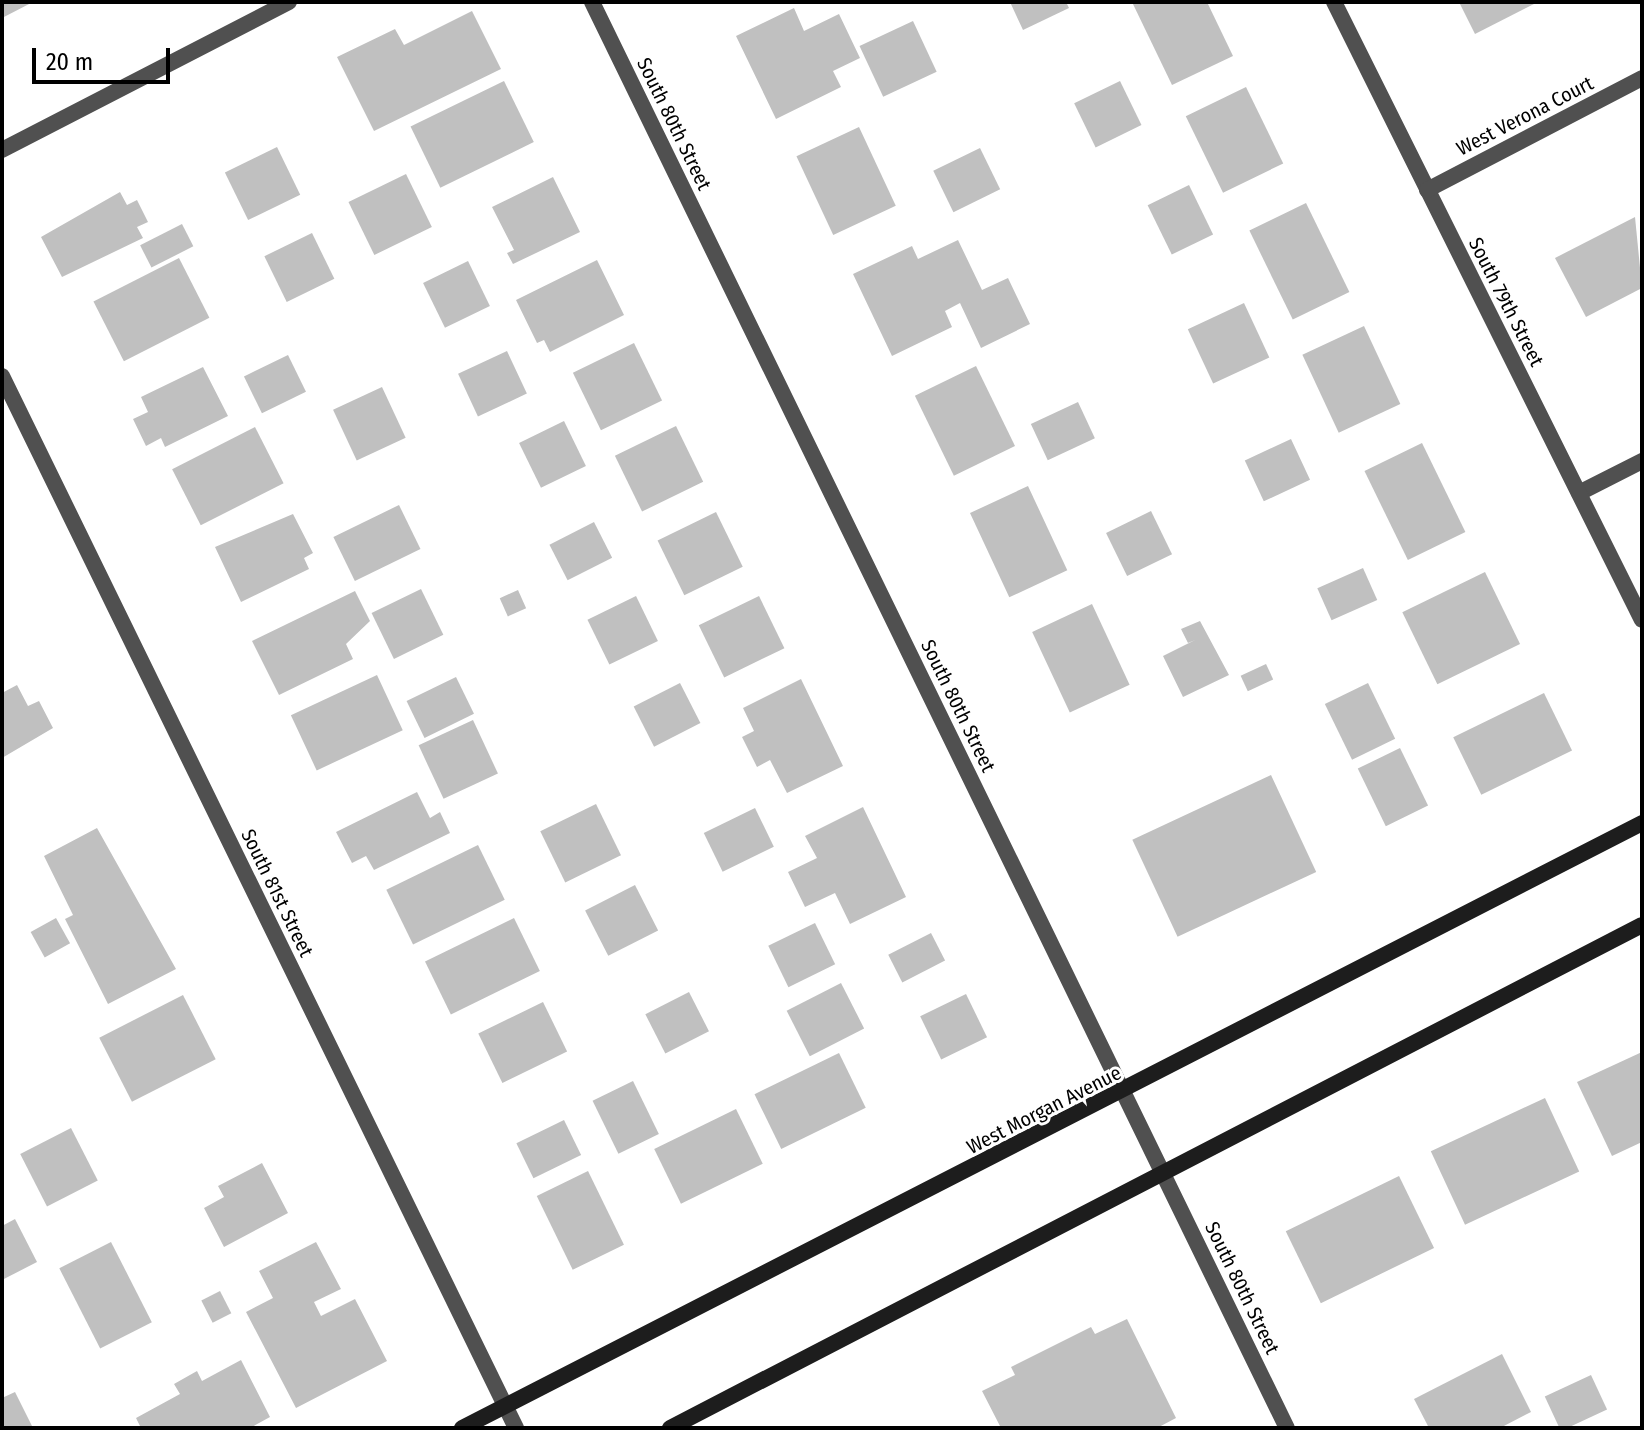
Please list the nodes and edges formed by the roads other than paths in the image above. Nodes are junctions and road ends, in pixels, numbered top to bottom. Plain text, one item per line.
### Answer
1 (289, 2) edge
2 (592, 2) edge
3 (1334, 2) edge
4 (1642, 78) edge
5 (2, 150) edge
6 (1427, 190) junction
7 (2, 376) edge
8 (1642, 461) edge
9 (1579, 493) junction
10 (1642, 620) edge
11 (1642, 823) edge
12 (1642, 925) edge
13 (1125, 1092) junction
14 (1164, 1171) junction
15 (505, 1406) junction
16 (462, 1428) edge
17 (516, 1428) edge
18 (670, 1428) edge
19 (1287, 1428) edge

1 - 5 street
2 - 13 street, South 80th Street
3 - 6 street, South 79th Street
4 - 6 street, West Verona Court
6 - 9 street, South 79th Street
7 - 15 street, South 81st Street
8 - 9 street
9 - 10 street, South 79th Street
11 - 13 street, West Morgan Avenue
12 - 14 street
13 - 14 street, South 80th Street
13 - 15 street, West Morgan Avenue
14 - 18 street
14 - 19 street, South 80th Street
15 - 16 street, West Morgan Avenue
15 - 17 street, South 81st Street

